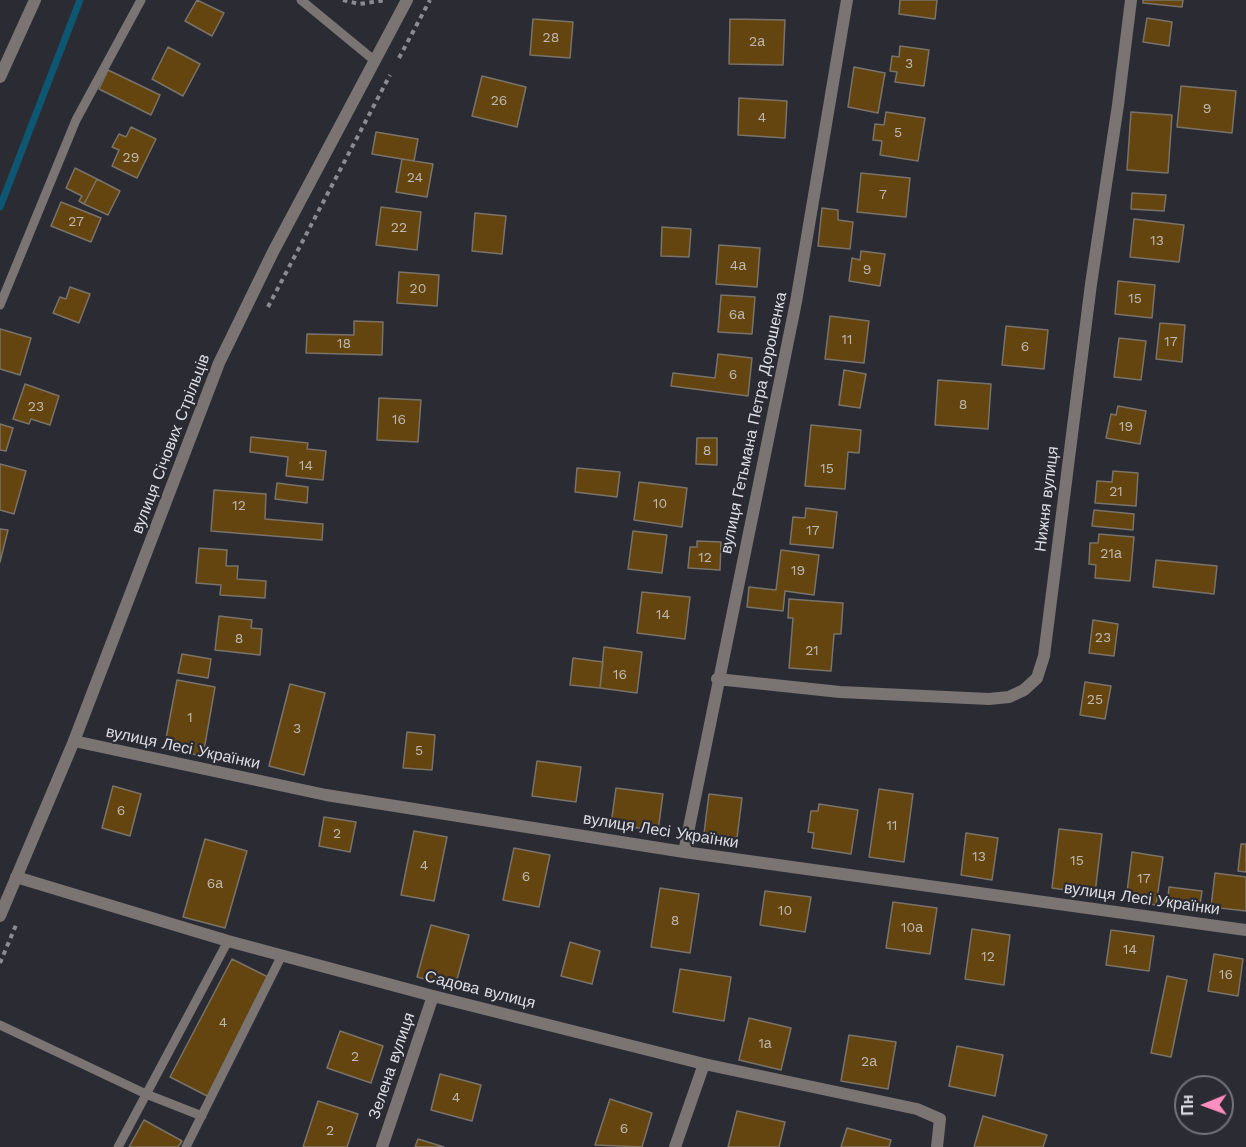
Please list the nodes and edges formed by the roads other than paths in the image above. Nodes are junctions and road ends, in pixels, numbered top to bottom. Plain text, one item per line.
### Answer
1 (35, 0) edge
2 (141, 0) edge
3 (301, 0) edge
4 (407, 0) edge
5 (848, 0) edge
6 (1131, 0) edge
7 (375, 61) junction
8 (0, 77) edge
9 (0, 304) edge
10 (717, 679) junction
11 (74, 741) junction
12 (684, 852) junction
13 (16, 877) junction
14 (0, 916) edge
15 (1246, 930) edge
16 (228, 941) junction
17 (282, 955) junction
18 (433, 996) junction
19 (0, 1025) edge
20 (704, 1064) junction
21 (146, 1094) junction
22 (202, 1116) junction
23 (118, 1147) edge
24 (186, 1147) edge
25 (382, 1147) edge
26 (675, 1147) edge
27 (937, 1147) edge

1 - 8 street
2 - 9 lane
3 - 7 lane
4 - 7 street, вулиця Січових Стрільців
5 - 10 street, вулиця Гетьмана Петра Дорошенка
6 - 10 street, Нижня вулиця
7 - 11 street, вулиця Січових Стрільців
10 - 12 street, вулиця Гетьмана Петра Дорошенка
11 - 12 street, вулиця Лесі Українки
11 - 13 street, вулиця Січових Стрільців
12 - 15 street, вулиця Лесі Українки
13 - 14 street, вулиця Січових Стрільців
13 - 16 street, Садова вулиця
16 - 17 street, Садова вулиця
16 - 21 lane
17 - 18 street, Садова вулиця
17 - 22 lane
18 - 20 street, Садова вулиця
18 - 25 street, Зелена вулиця
19 - 21 lane
20 - 26 street
20 - 27 street, Садова вулиця
21 - 22 lane
21 - 23 lane
22 - 24 lane

